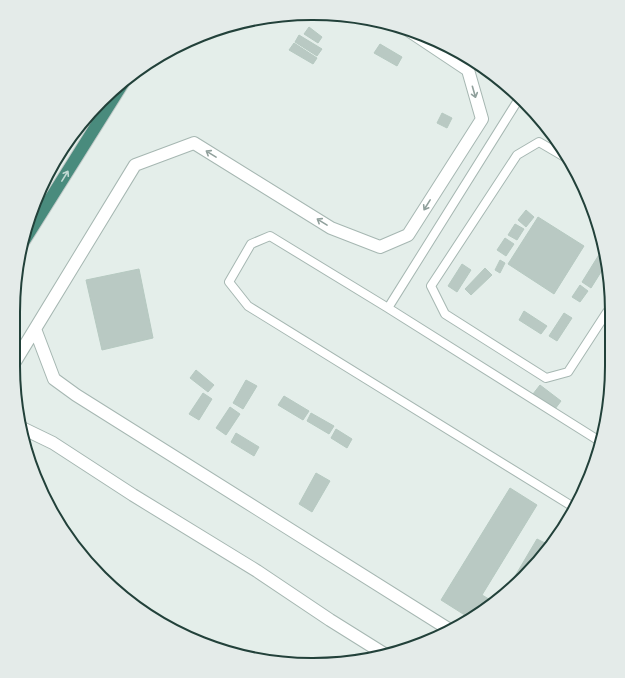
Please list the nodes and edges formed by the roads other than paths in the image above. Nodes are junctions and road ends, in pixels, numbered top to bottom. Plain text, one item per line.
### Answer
1 (430, 45) edge
2 (112, 100) edge
3 (516, 103) edge
4 (558, 153) edge
5 (34, 225) edge
6 (388, 308) junction
7 (605, 316) edge
8 (35, 329) junction
9 (20, 354) edge
10 (28, 431) edge
11 (596, 439) edge
12 (570, 505) edge
13 (445, 627) edge
14 (378, 650) edge

1 -> 8 street
5 -> 2 highway
3 - 6 lane
4 - 7 lane
6 - 11 lane
6 - 12 lane
8 - 9 street
8 - 13 street
10 - 14 street

